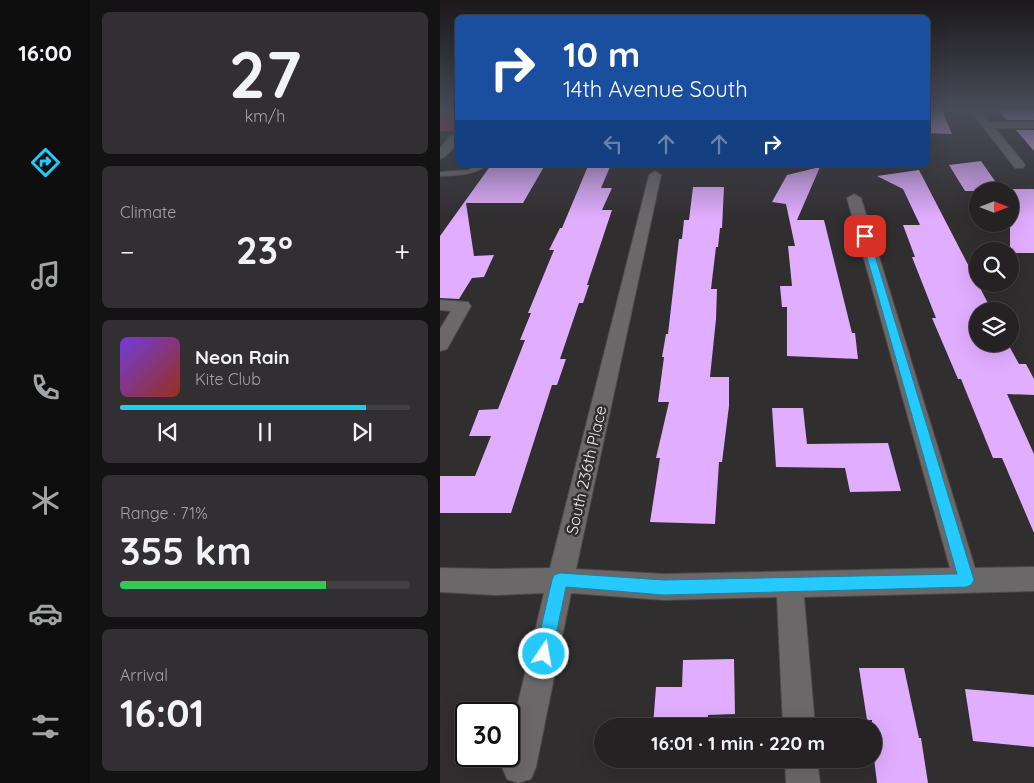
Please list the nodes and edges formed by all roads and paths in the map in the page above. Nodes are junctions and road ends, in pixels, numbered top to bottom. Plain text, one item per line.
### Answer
1 (449, 145) edge
2 (1002, 145) edge
3 (440, 155) edge
4 (1019, 166) dead end
5 (481, 167) edge
6 (440, 174) edge
7 (655, 175) dead end
8 (854, 198) dead end
9 (440, 305) edge
10 (440, 345) edge
11 (1034, 579) edge
12 (440, 580) edge
13 (560, 580) junction
14 (966, 580) junction
15 (790, 585) junction
16 (798, 718) edge
17 (520, 762) edge
18 (802, 768) edge
19 (803, 783) edge

1 - 3 street
2 - 4 street
5 - 6 lane
7 - 13 street, South 236th Place
8 - 14 street
9 - 10 street
11 - 14 street
12 - 13 street
13 - 15 street
13 - 17 street, South 236th Place
14 - 15 street
15 - 16 street
18 - 19 street

